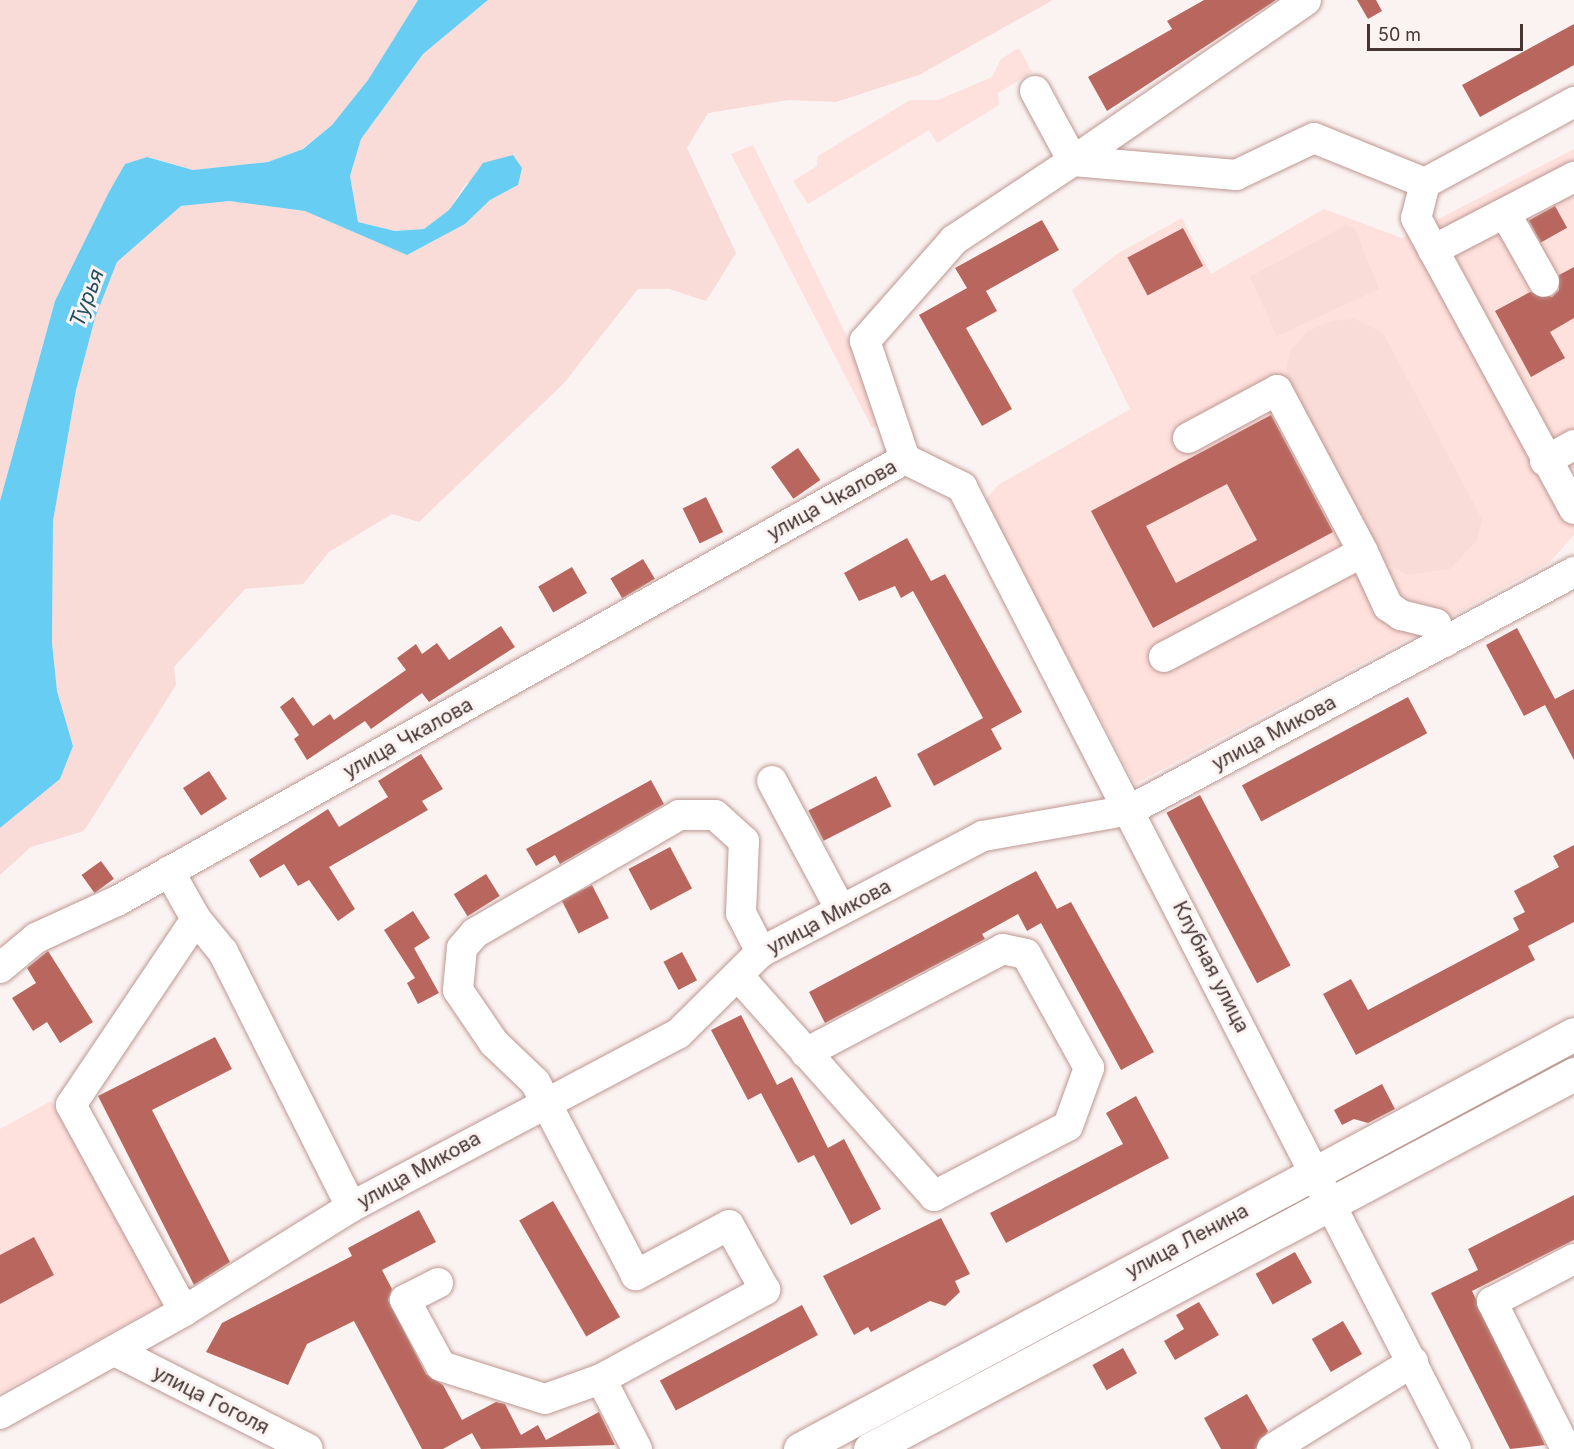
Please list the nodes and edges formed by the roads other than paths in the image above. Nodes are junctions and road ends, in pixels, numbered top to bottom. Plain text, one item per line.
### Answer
1 (1306, 0) edge
2 (1035, 91) dead end
3 (1574, 102) edge
4 (1073, 160) junction
5 (1574, 177) edge
6 (1425, 183) junction
7 (1505, 213) junction
8 (1433, 250) junction
9 (1544, 282) dead end
10 (1188, 438) dead end
11 (1574, 445) edge
12 (905, 459) junction
13 (1545, 461) junction
14 (1574, 509) edge
15 (1363, 552) junction
16 (1574, 572) edge
17 (1444, 642) junction
18 (1164, 657) dead end
19 (772, 781) dead end
20 (1130, 810) junction
21 (169, 871) junction
22 (841, 910) junction
23 (196, 919) junction
24 (761, 952) junction
25 (0, 968) edge
26 (738, 975) junction
27 (1574, 1034) edge
28 (806, 1053) junction
29 (1574, 1074) edge
30 (546, 1102) junction
31 (1317, 1171) junction
32 (1333, 1202) junction
33 (351, 1207) junction
34 (1574, 1259) edge
35 (438, 1283) dead end
36 (184, 1311) junction
37 (115, 1351) junction
38 (1413, 1362) junction
39 (601, 1379) junction
40 (0, 1414) edge
41 (308, 1449) edge
42 (637, 1449) edge
43 (800, 1449) edge
44 (870, 1449) edge
45 (1272, 1449) edge
46 (1456, 1449) edge
47 (1566, 1449) edge

1 - 4 street
2 - 4 street
3 - 6 street
4 - 6 street
4 - 12 street, улица Чкалова
5 - 7 street
6 - 8 street
7 - 8 street
7 - 9 street
8 - 13 street
10 - 15 street
11 - 13 street
12 - 20 street, Клубная улица
12 - 21 street, улица Чкалова
13 - 14 street
15 - 17 street
15 - 18 street
16 - 17 street, улица Микова
17 - 20 street, улица Микова
19 - 22 street
20 - 22 street, улица Микова
20 - 31 street, Клубная улица
21 - 23 street
21 - 25 street, улица Чкалова
22 - 24 street, улица Микова
23 - 33 street
23 - 36 street
24 - 26 street, улица Микова
24 - 30 street
26 - 28 street
26 - 30 street, улица Микова
27 - 31 main road, улица Ленина
28 - 28 street
29 - 32 main road, улица Ленина
30 - 33 street, улица Микова
30 - 39 street
31 - 32 street, Клубная улица
31 - 43 main road, улица Ленина
32 - 38 street, Клубная улица
32 - 44 main road, улица Ленина
33 - 36 street, улица Микова
34 - 47 street
35 - 39 street
36 - 37 street, улица Микова
37 - 40 street, улица Микова
37 - 41 street, улица Гоголя
38 - 45 street
38 - 46 street, Клубная улица
39 - 42 street

